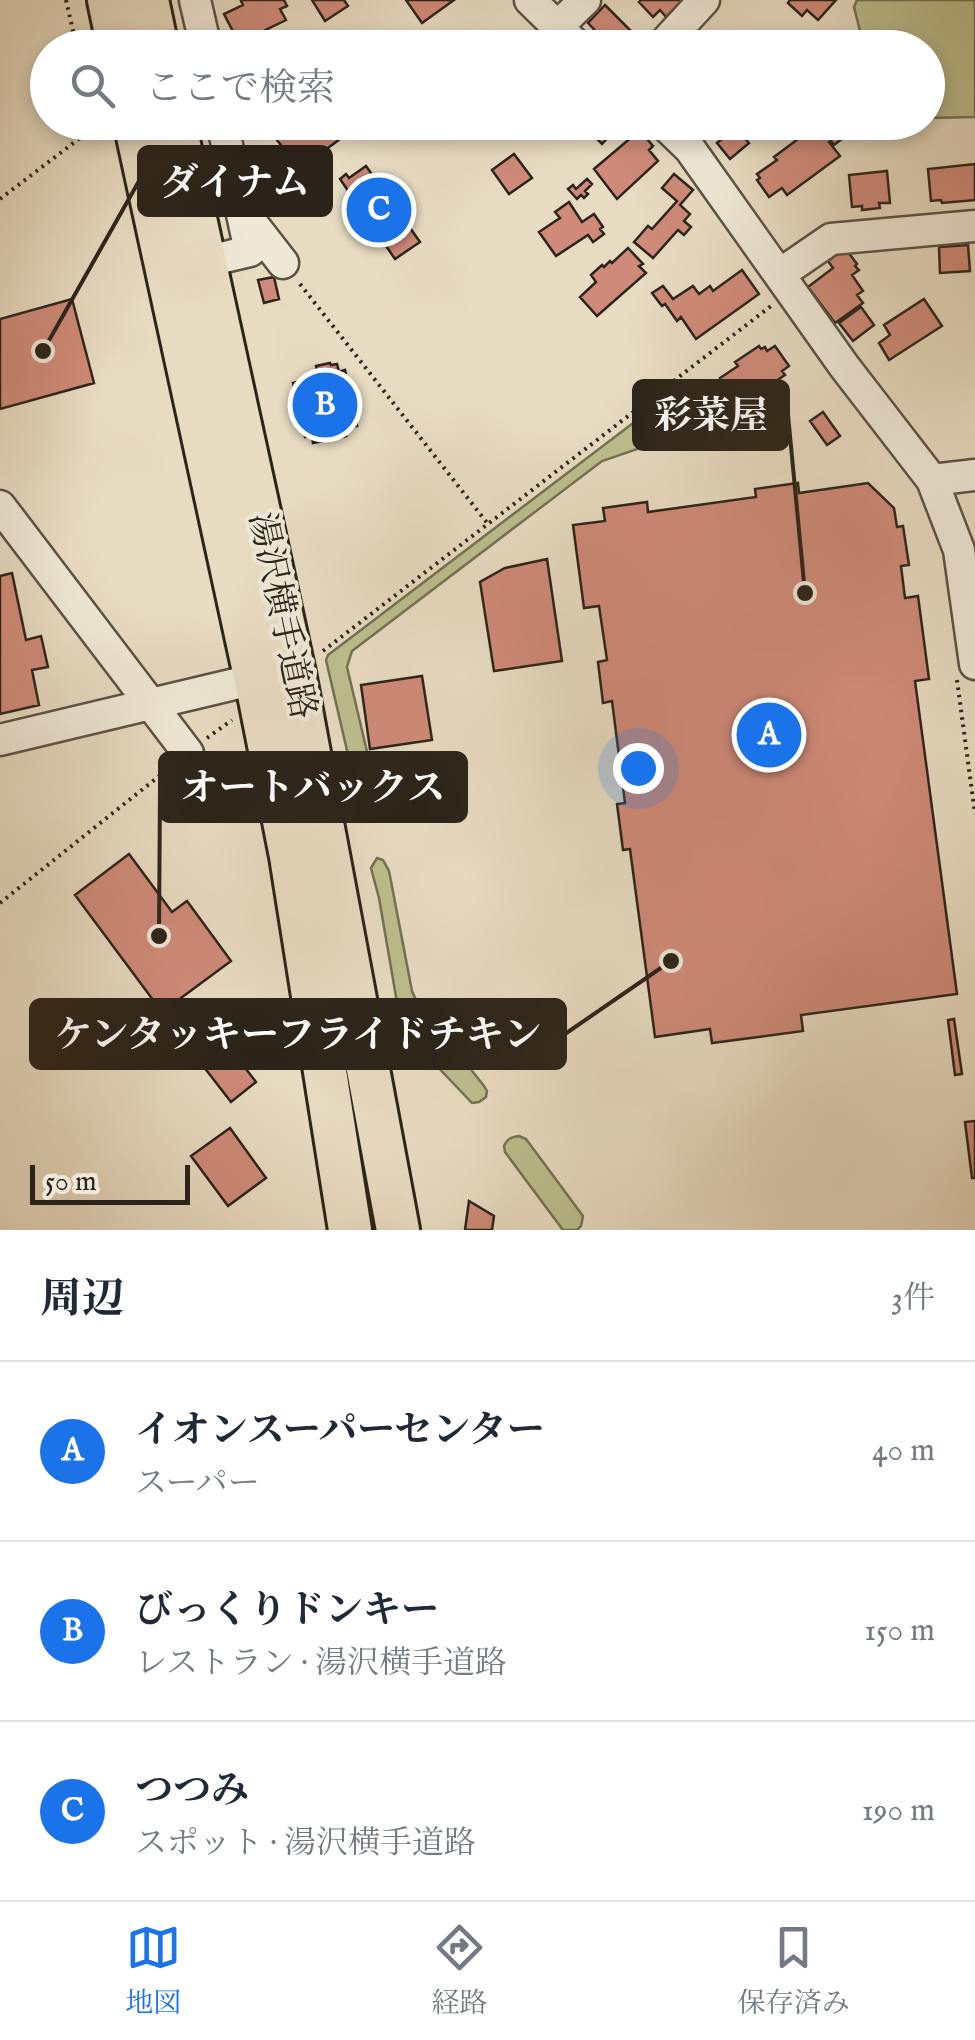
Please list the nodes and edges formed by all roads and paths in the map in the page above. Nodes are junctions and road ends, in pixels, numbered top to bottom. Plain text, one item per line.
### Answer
1 (66, 0) edge
2 (109, 0) edge
3 (147, 0) edge
4 (198, 0) edge
5 (530, 0) edge
6 (585, 0) edge
7 (704, 0) edge
8 (73, 30) edge
9 (115, 30) edge
10 (153, 30) edge
11 (203, 30) edge
12 (561, 30) edge
13 (571, 30) edge
14 (676, 30) edge
15 (83, 140) edge
16 (111, 140) edge
17 (178, 140) edge
18 (226, 140) edge
19 (681, 140) edge
20 (0, 199) edge
21 (241, 210) junction
22 (975, 226) edge
23 (204, 262) junction
24 (283, 262) joint
25 (786, 282) junction
26 (975, 475) edge
27 (932, 480) junction
28 (0, 506) edge
29 (488, 524) junction
30 (965, 664) edge
31 (270, 683) junction
32 (151, 705) junction
33 (0, 740) edge
34 (188, 753) junction
35 (975, 814) edge
36 (0, 903) edge
37 (350, 1230) edge
38 (398, 1230) edge

1 - 8 path
2 - 9 highway
3 - 10 highway
4 - 11 street
5 - 12 street
6 - 13 street
7 - 14 street
15 - 20 path
16 - 31 highway, 湯沢横手道路
17 - 23 highway, 湯沢横手道路
18 - 21 street
19 - 25 street
21 - 23 street
21 - 24 street
22 - 25 street
23 - 31 highway, 湯沢横手道路
24 - 29 path
25 - 27 street
25 - 29 path
26 - 27 street
27 - 30 street
28 - 32 street
29 - 31 path
30 - 35 path
31 - 32 street
31 - 34 path
31 - 37 highway, 湯沢横手道路
31 - 38 highway, 湯沢横手道路
32 - 33 street
32 - 34 street
34 - 36 path

